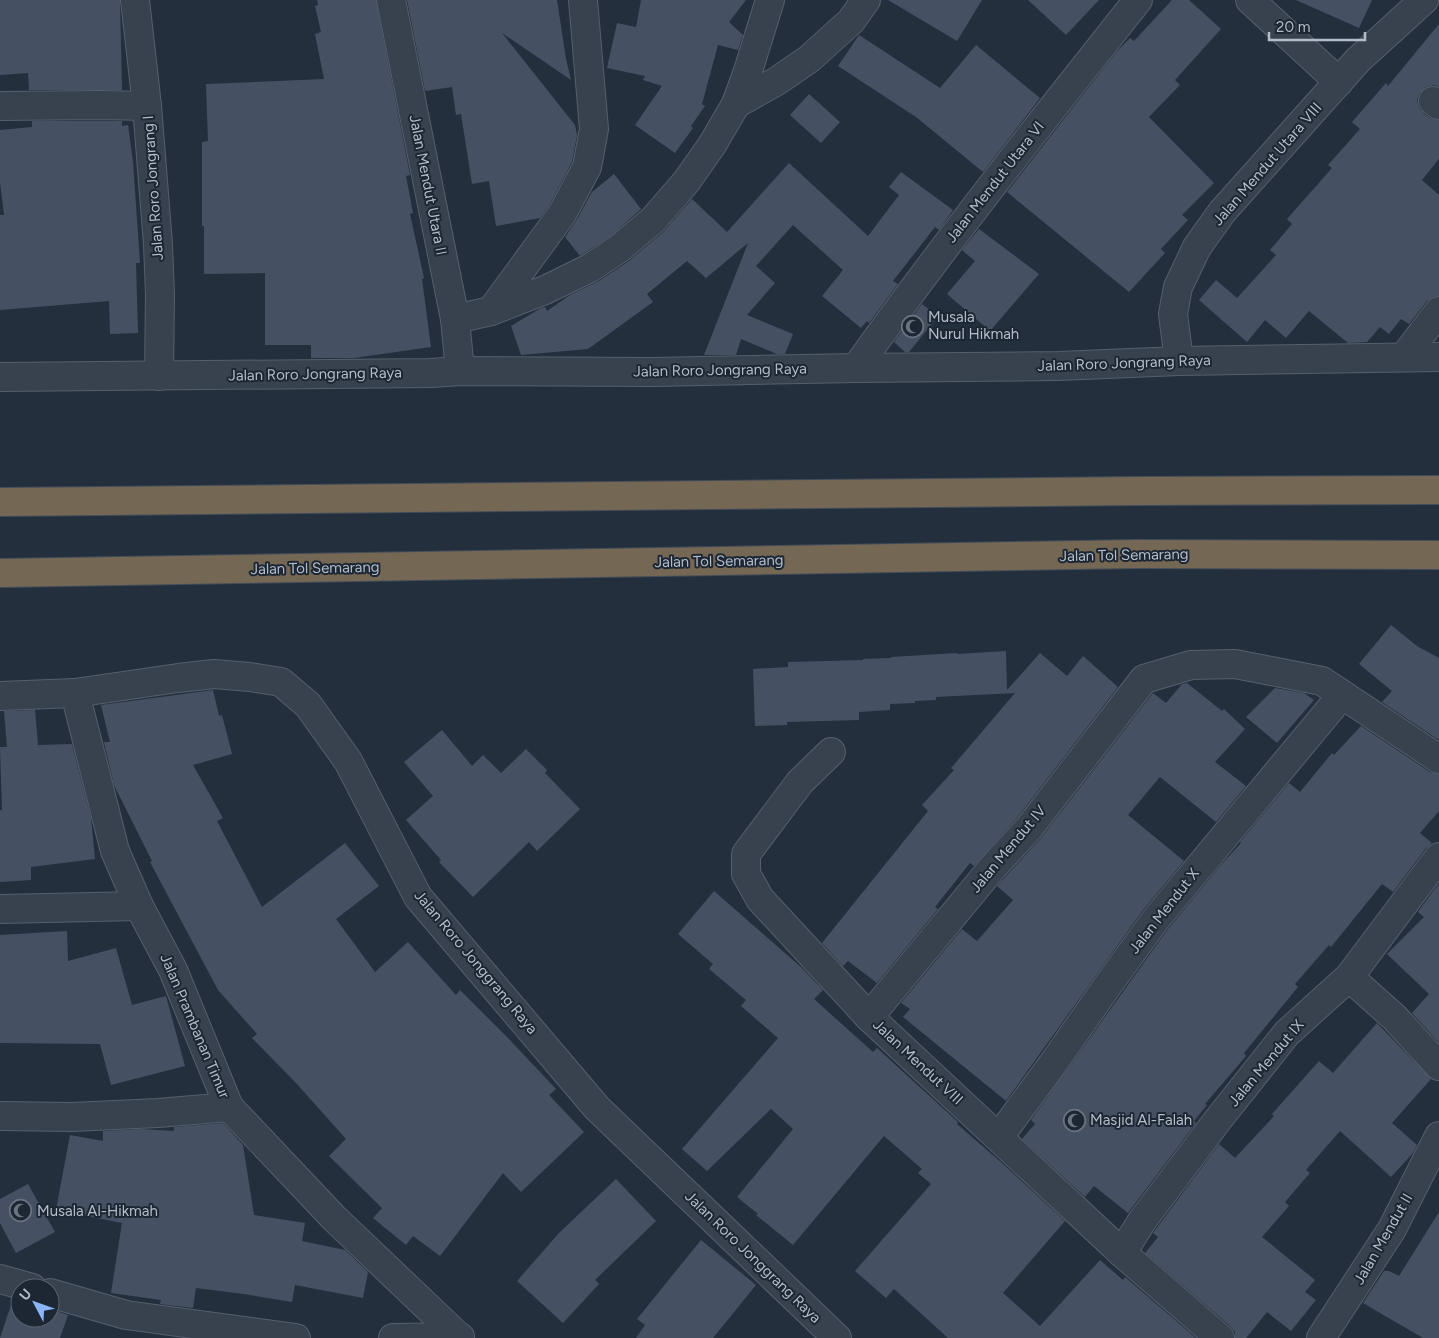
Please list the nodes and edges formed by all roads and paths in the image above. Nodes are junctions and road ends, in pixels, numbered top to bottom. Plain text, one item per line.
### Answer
1 (135, 0) edge
2 (391, 0) edge
3 (583, 0) edge
4 (597, 0) edge
5 (770, 0) edge
6 (866, 0) edge
7 (1138, 0) edge
8 (1250, 0) edge
9 (1424, 0) edge
10 (587, 38) junction
11 (1339, 82) junction
12 (736, 104) junction
13 (0, 106) edge
14 (147, 106) junction
15 (491, 311) junction
16 (1439, 311) edge
17 (455, 319) junction
18 (1439, 356) edge
19 (1404, 357) junction
20 (1179, 361) junction
21 (856, 368) junction
22 (460, 371) junction
23 (0, 376) edge
24 (159, 376) junction
25 (1439, 490) edge
26 (0, 502) edge
27 (1439, 554) edge
28 (0, 573) edge
29 (75, 693) junction
30 (1342, 695) junction
31 (0, 696) edge
32 (831, 752) dead end
33 (1439, 759) edge
34 (1439, 857) edge
35 (139, 906) junction
36 (0, 909) edge
37 (1349, 977) junction
38 (869, 1017) junction
39 (1439, 1066) edge
40 (229, 1107) junction
41 (0, 1116) edge
42 (1439, 1136) edge
43 (999, 1137) junction
44 (1122, 1253) junction
45 (60, 1296) edge
46 (296, 1338) edge
47 (393, 1338) edge
48 (460, 1338) edge
49 (837, 1338) edge
50 (1220, 1338) edge
51 (1321, 1338) edge

1 - 14 street, Jalan Roro Jongrang I
2 - 17 street, Jalan Mendut Utara II
3 - 10 street
4 - 10 street
5 - 12 street
6 - 12 street
7 - 21 street, Jalan Mendut Utara VI
8 - 11 street
9 - 11 street, Jalan Mendut Utara VIII
10 - 15 street
11 - 20 street, Jalan Mendut Utara VIII
12 - 15 street
13 - 14 street
14 - 24 street, Jalan Roro Jongrang I
15 - 17 street
16 - 19 street
17 - 22 street, Jalan Mendut Utara II
18 - 19 street, Jalan Roro Jongrang Raya
19 - 20 street, Jalan Roro Jongrang Raya
20 - 21 street, Jalan Roro Jongrang Raya
21 - 22 street, Jalan Roro Jongrang Raya
22 - 24 street, Jalan Roro Jongrang Raya
23 - 24 street, Jalan Roro Jongrang Raya
25 - 26 highway
27 - 28 highway, Jalan Tol Semarang
29 - 31 street, Jalan Roro Jonggrang Raya
29 - 35 street, Jalan Prambanan Timur
29 - 49 street, Jalan Roro Jonggrang Raya
30 - 33 street
30 - 38 street, Jalan Mendut IV
30 - 43 street, Jalan Mendut X
32 - 38 street, Jalan Mendut VIII
34 - 37 street, Jalan Mendut IX
35 - 36 street
35 - 40 street, Jalan Prambanan Timur
37 - 39 street
37 - 44 street, Jalan Mendut IX
38 - 43 street, Jalan Mendut VIII
40 - 41 street
40 - 48 street, Jalan Prambanan Timur
42 - 51 street, Jalan Mendut II
43 - 44 street, Jalan Mendut VIII
44 - 50 street, Jalan Mendut VIII
45 - 46 street
47 - 48 street

